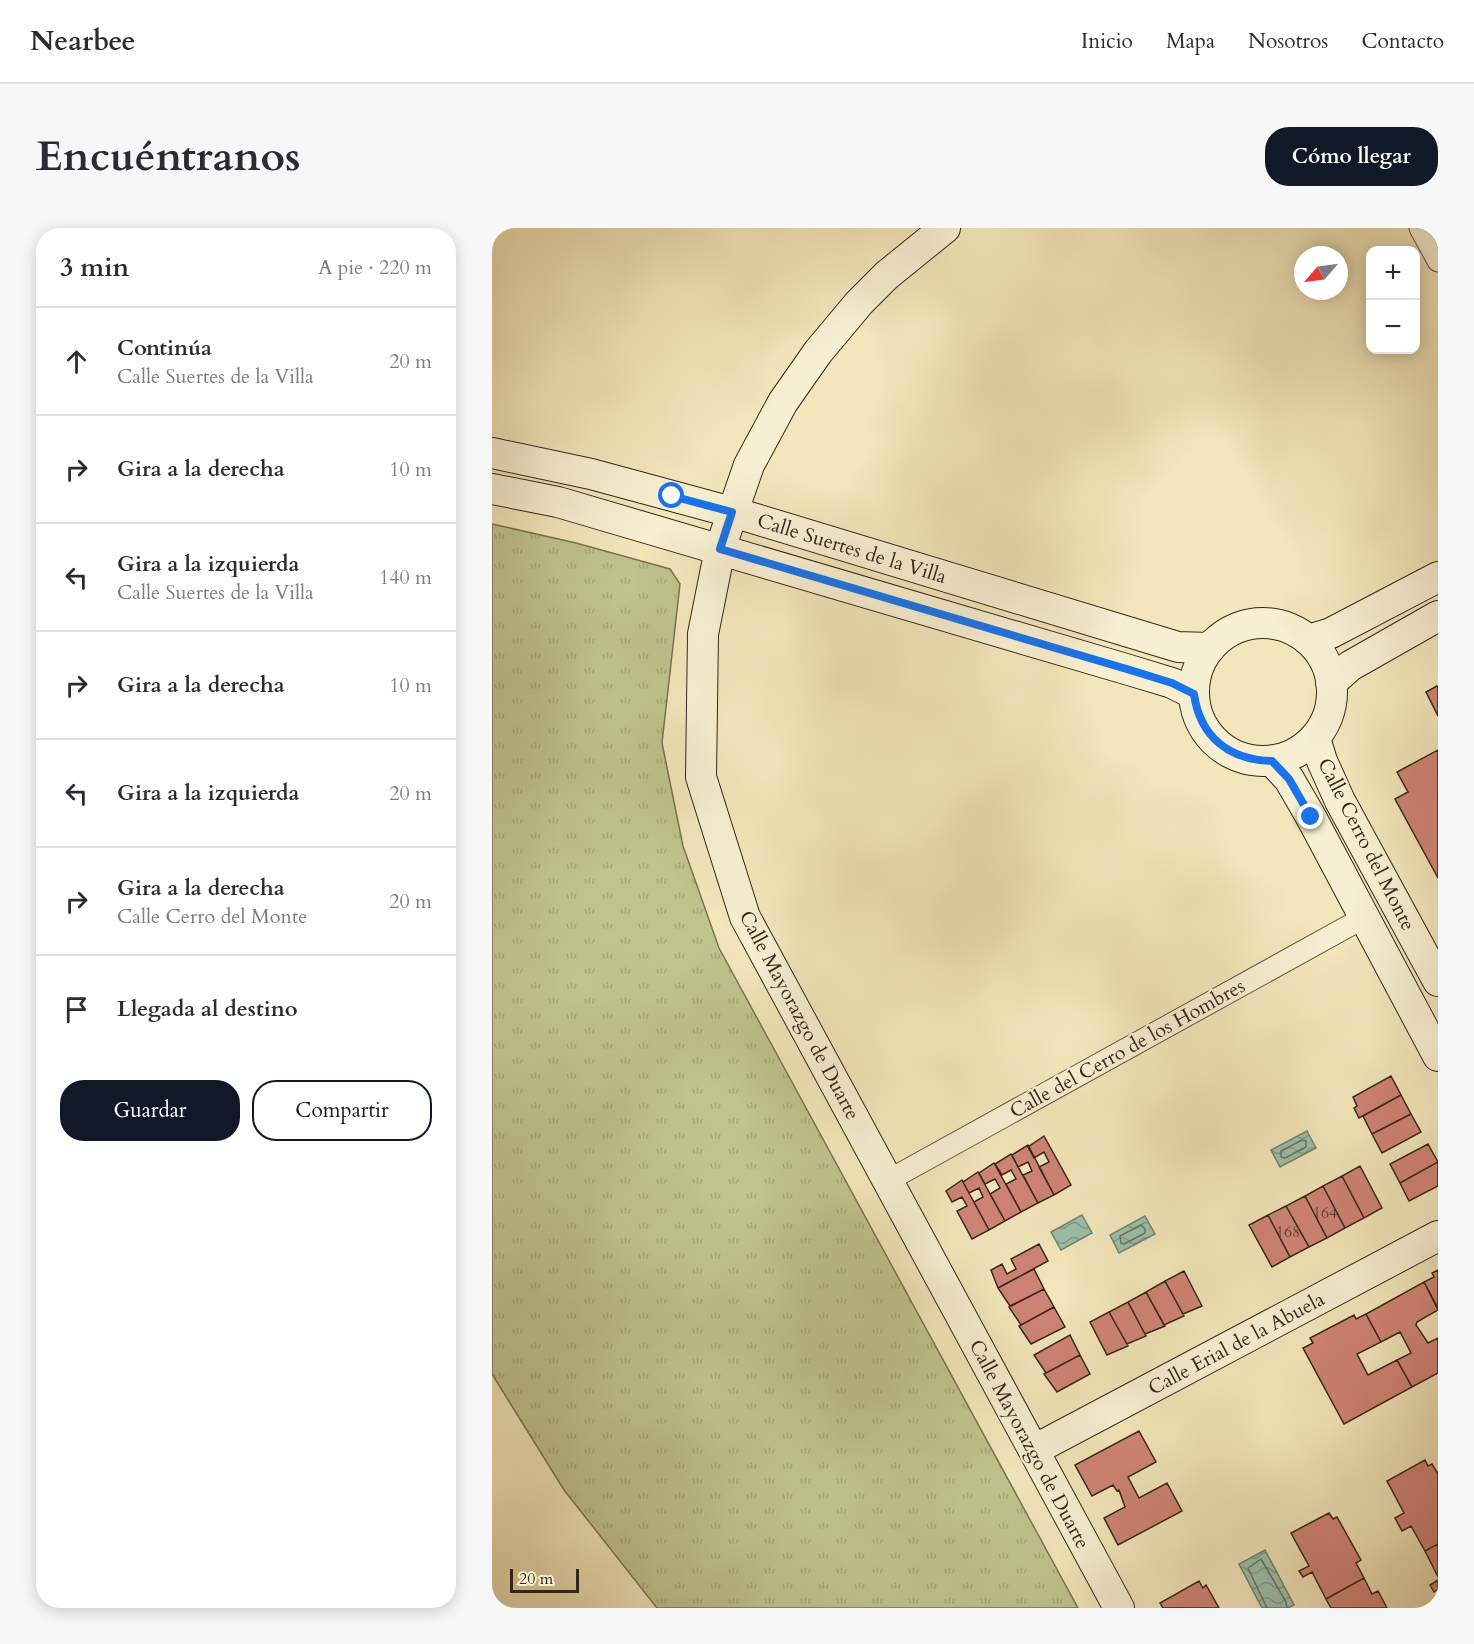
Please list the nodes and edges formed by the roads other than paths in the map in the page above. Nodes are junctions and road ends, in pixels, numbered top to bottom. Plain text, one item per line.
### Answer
1 (945, 228) edge
2 (1420, 228) edge
3 (1438, 261) edge
4 (492, 453) edge
5 (492, 489) edge
6 (732, 512) junction
7 (720, 549) junction
8 (1438, 577) edge
9 (1438, 616) edge
10 (1308, 640) junction
11 (1210, 648) junction
12 (1331, 683) junction
13 (1194, 694) junction
14 (1315, 738) junction
15 (1272, 761) junction
16 (1365, 917) junction
17 (1438, 981) edge
18 (1438, 1056) edge
19 (889, 1180) junction
20 (1438, 1236) edge
21 (1034, 1450) junction
22 (1119, 1608) edge

1 - 6 main road, Calle Mayorazgo de Duarte
2 - 3 street
4 - 6 main road, Calle Suertes de la Villa
5 - 7 main road, Calle Suertes de la Villa
6 - 7 main road, Calle Mayorazgo de Duarte
6 - 11 main road, Calle Suertes de la Villa
7 - 13 main road, Calle Suertes de la Villa
7 - 19 main road, Calle Mayorazgo de Duarte
8 - 10 main road
9 - 12 main road
10 - 11 main road
10 - 12 main road
11 - 13 main road
12 - 14 main road
13 - 15 main road
14 - 15 main road
14 - 17 main road, Calle Cerro del Monte
15 - 16 main road, Calle Cerro del Monte
16 - 18 main road, Calle Cerro del Monte
16 - 19 street, Calle del Cerro de los Hombres
19 - 21 main road, Calle Mayorazgo de Duarte
20 - 21 main road, Calle Erial de la Abuela
21 - 22 main road, Calle Mayorazgo de Duarte

